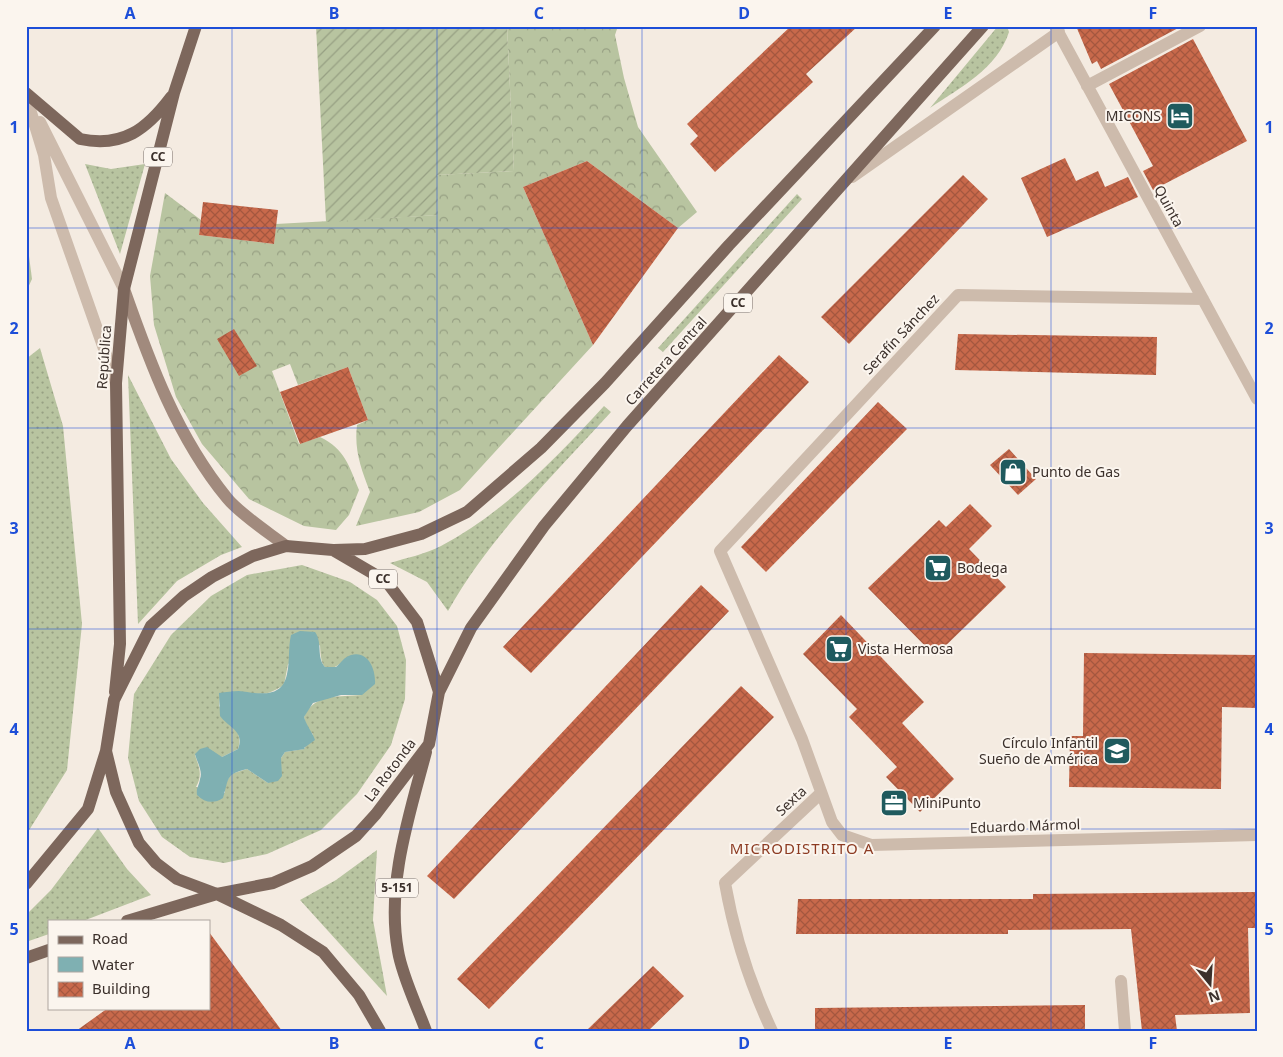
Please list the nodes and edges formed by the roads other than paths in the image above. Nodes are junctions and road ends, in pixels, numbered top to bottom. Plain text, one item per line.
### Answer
1 (196, 26) edge
2 (935, 26) edge
3 (983, 26) edge
4 (1200, 26) edge
5 (1057, 29) edge
6 (1087, 86) junction
7 (174, 93) junction
8 (26, 95) edge
9 (848, 179) junction
10 (124, 289) junction
11 (1202, 299) junction
12 (116, 383) junction
13 (1257, 399) edge
14 (286, 546) junction
15 (333, 550) junction
16 (720, 551) joint
17 (439, 692) junction
18 (114, 700) junction
19 (429, 744) junction
20 (106, 752) junction
21 (821, 793) junction
22 (1257, 835) edge
23 (26, 884) edge
24 (217, 894) junction
25 (130, 920) edge
26 (48, 950) edge
27 (26, 958) edge
28 (1121, 981) dead end
29 (380, 1031) edge
30 (426, 1031) edge
31 (772, 1031) edge
32 (1125, 1031) edge

1 - 7 main road, República / CC
2 - 15 main road, CC
3 - 9 main road, Carretera Central / CC
4 - 6 street
5 - 6 street, Quinta
5 - 9 street
6 - 11 street, Quinta
7 - 8 main road
7 - 10 main road, República / CC
8 - 10 street
8 - 12 street
9 - 17 main road, Carretera Central / CC
10 - 12 main road, República / CC
10 - 14 street
11 - 13 street, Quinta
11 - 16 street, Serafín Sánchez
12 - 18 main road, República / CC
14 - 15 main road, La Rotonda / CC
14 - 18 main road, La Rotonda / CC
15 - 17 main road, La Rotonda / CC
16 - 21 street, Sexta
17 - 19 main road, La Rotonda / CC
18 - 20 main road, La Rotonda / CC
19 - 24 main road, La Rotonda / CC
19 - 30 main road, 5-151
20 - 23 main road, CC
20 - 24 main road, La Rotonda / CC
21 - 22 street, Eduardo Mármol
21 - 31 street, Sexta
24 - 25 main road, CC
24 - 29 main road
26 - 27 main road
28 - 32 street

